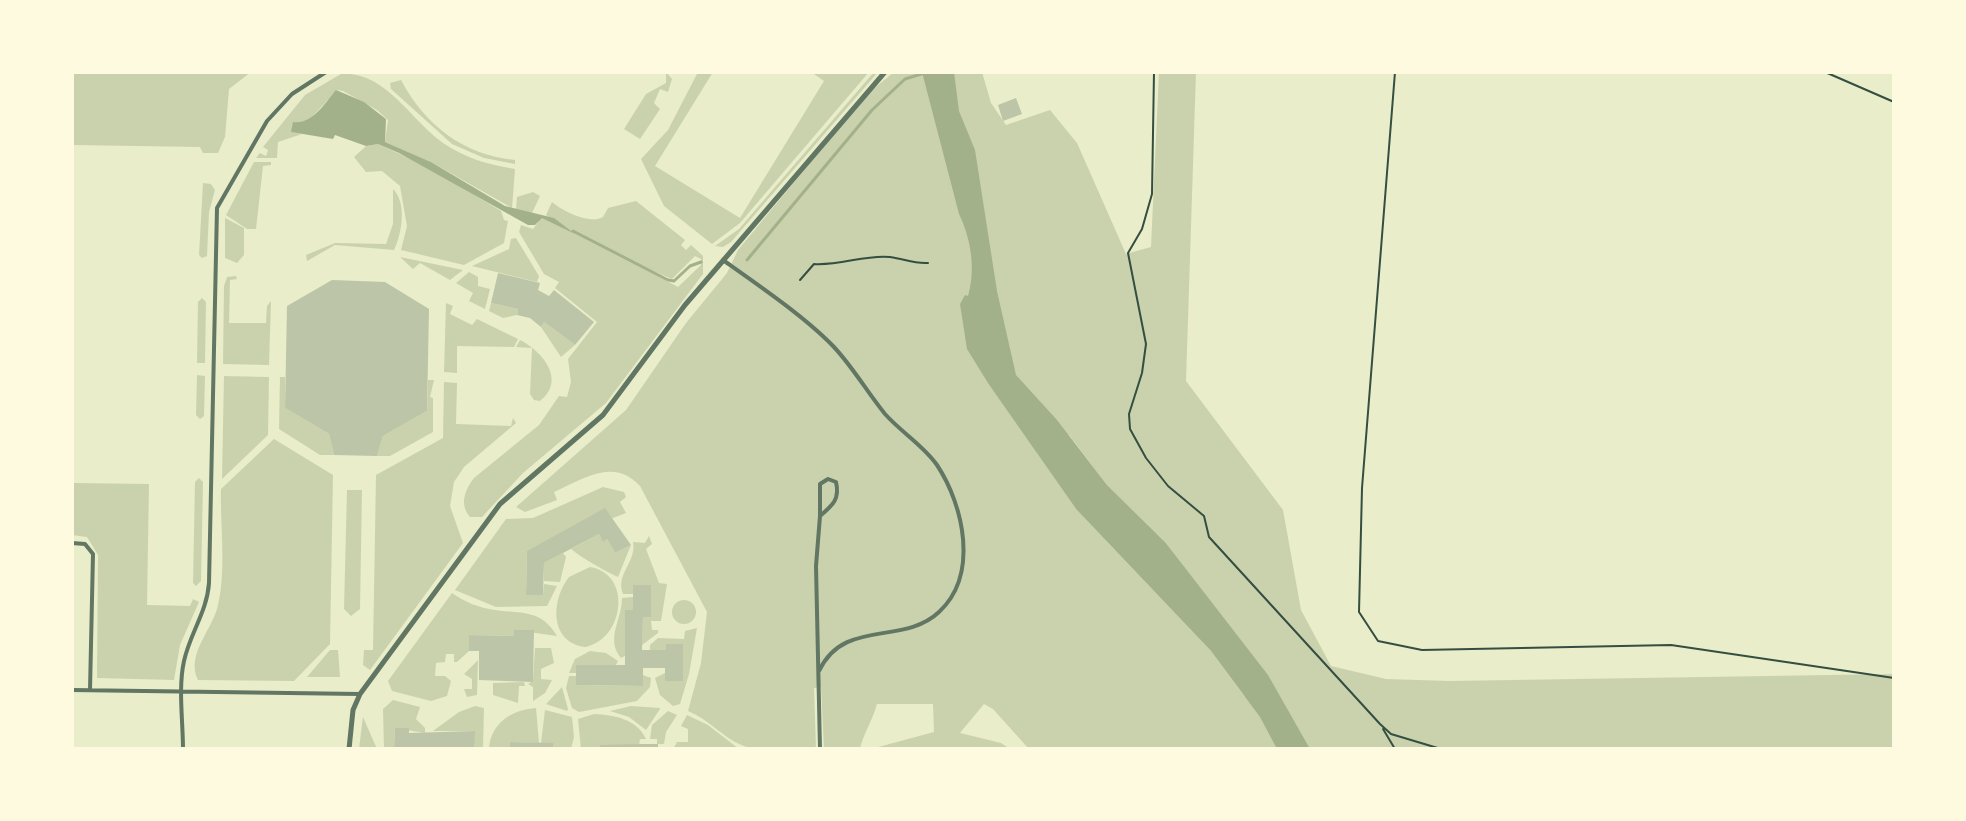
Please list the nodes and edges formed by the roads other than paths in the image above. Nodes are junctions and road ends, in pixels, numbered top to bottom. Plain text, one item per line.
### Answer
1 (326, 72) edge
2 (885, 72) edge
3 (723, 259) junction
4 (820, 516) junction
5 (72, 543) edge
6 (819, 671) junction
7 (72, 690) edge
8 (90, 690) junction
9 (184, 692) junction
10 (360, 694) junction
11 (183, 749) edge
12 (349, 749) edge
13 (820, 749) edge

1 - 9 street
2 - 3 street
3 - 6 street
3 - 10 street
4 - 4 street
4 - 6 street
5 - 8 street
6 - 13 street
7 - 8 street
8 - 9 street
9 - 10 street
9 - 11 street
10 - 12 street

